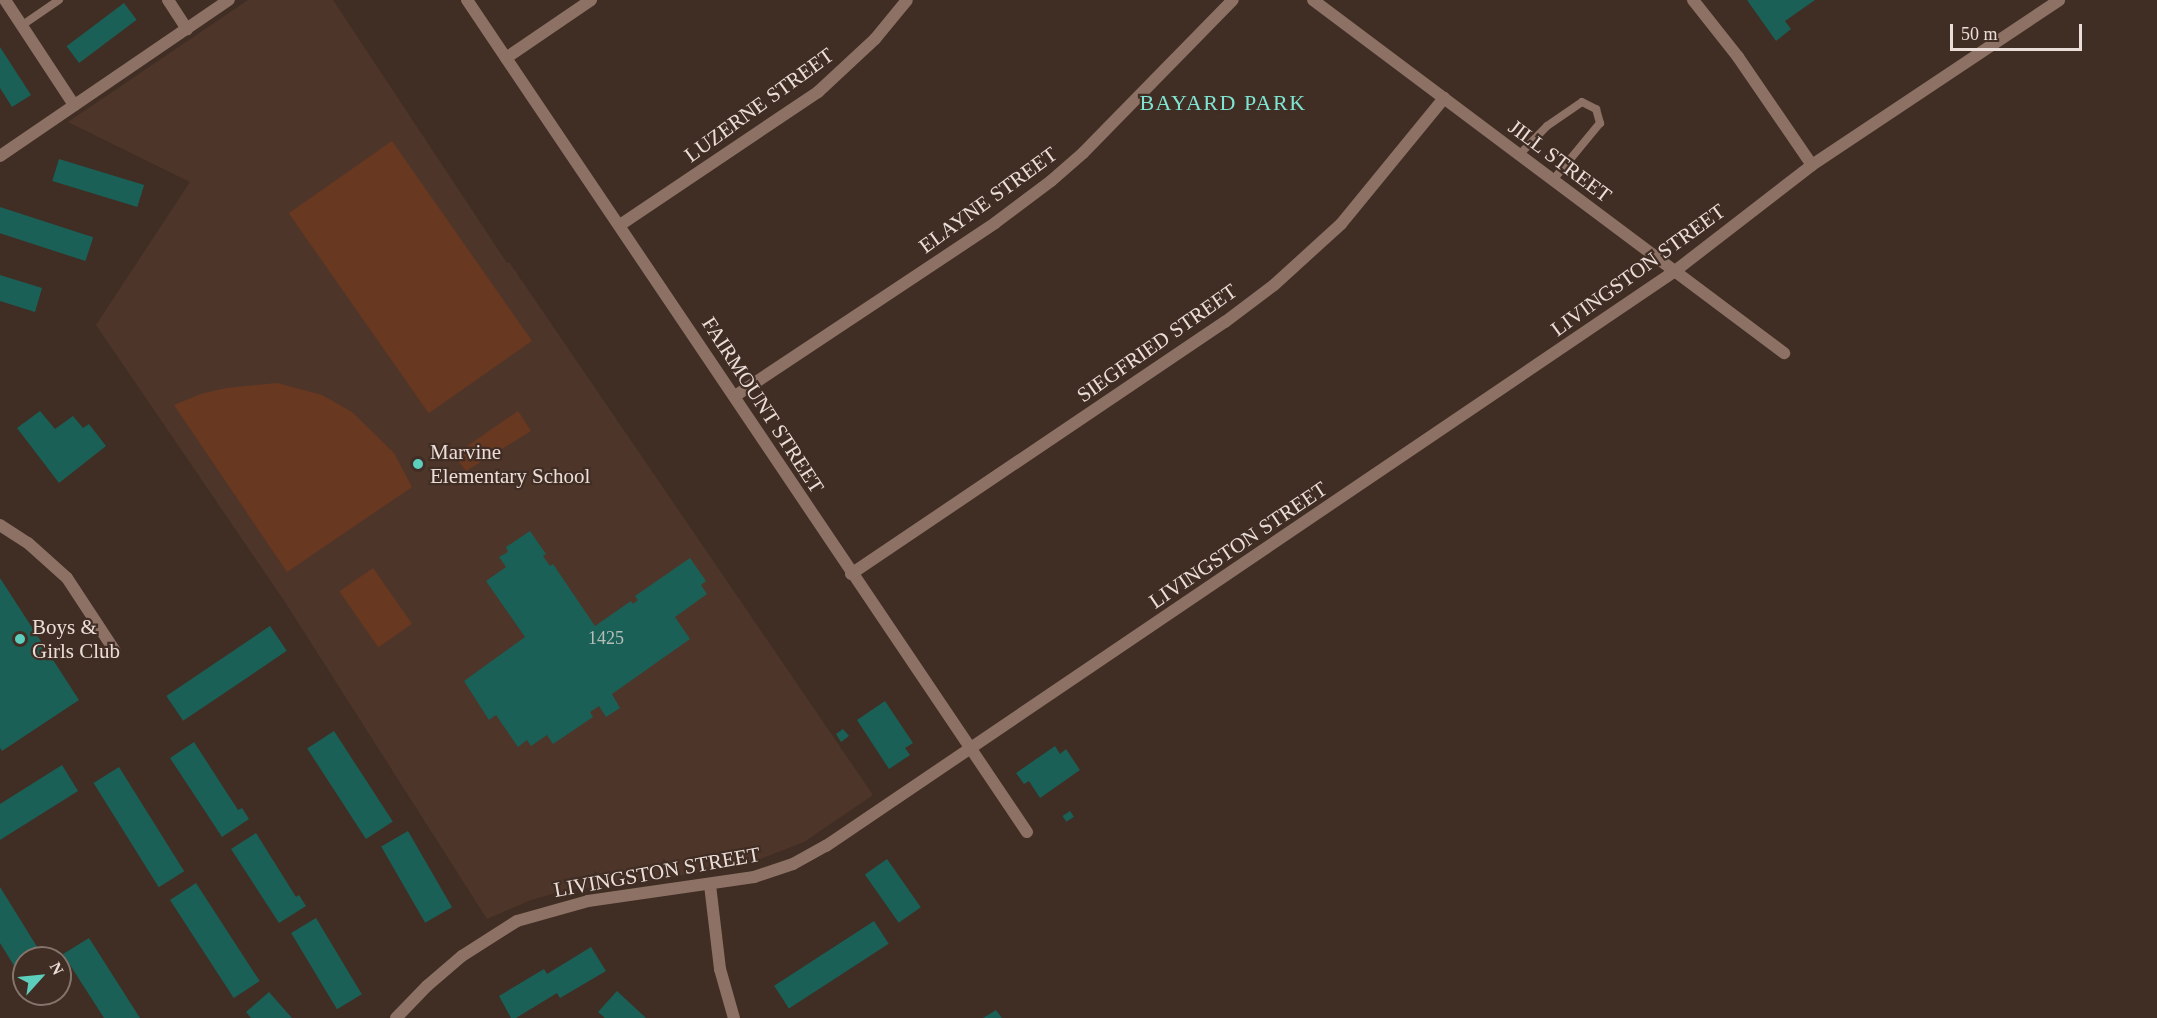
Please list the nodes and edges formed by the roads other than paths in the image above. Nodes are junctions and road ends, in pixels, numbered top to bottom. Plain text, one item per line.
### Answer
1 (5, 0) edge
2 (59, 0) edge
3 (168, 0) edge
4 (229, 0) edge
5 (467, 0) edge
6 (591, 0) edge
7 (907, 0) edge
8 (1233, 0) edge
9 (1313, 0) edge
10 (1693, 0) edge
11 (2059, 0) edge
12 (21, 26) junction
13 (187, 28) junction
14 (506, 58) junction
15 (1444, 98) junction
16 (74, 105) junction
17 (1519, 155) junction
18 (0, 156) edge
19 (1812, 165) junction
20 (1553, 180) junction
21 (620, 225) junction
22 (1676, 271) junction
23 (1784, 353) dead end
24 (735, 396) junction
25 (0, 525) edge
26 (851, 574) junction
27 (115, 651) dead end
28 (971, 750) junction
29 (1027, 832) dead end
30 (710, 885) junction
31 (396, 1018) edge
32 (734, 1018) edge

1 - 12 street
2 - 12 lane
3 - 13 street
4 - 13 street
5 - 14 street, FAIRMOUNT STREET
6 - 14 street
7 - 21 street, LUZERNE STREET
8 - 24 street, ELAYNE STREET
9 - 15 street, JILL STREET
10 - 19 street
11 - 19 street, LIVINGSTON STREET
12 - 16 street
13 - 16 street
14 - 21 street, FAIRMOUNT STREET
15 - 17 street, JILL STREET
15 - 26 street, SIEGFRIED STREET
16 - 18 street
17 - 20 street, JILL STREET
17 - 20 lane
19 - 22 street, LIVINGSTON STREET
20 - 22 street, JILL STREET
21 - 24 street, FAIRMOUNT STREET
22 - 23 street, JILL STREET
22 - 28 street, LIVINGSTON STREET
24 - 26 street, FAIRMOUNT STREET
25 - 27 street
26 - 28 street, FAIRMOUNT STREET
28 - 29 street, FAIRMOUNT STREET
28 - 30 street, LIVINGSTON STREET
30 - 31 street, LIVINGSTON STREET
30 - 32 street

